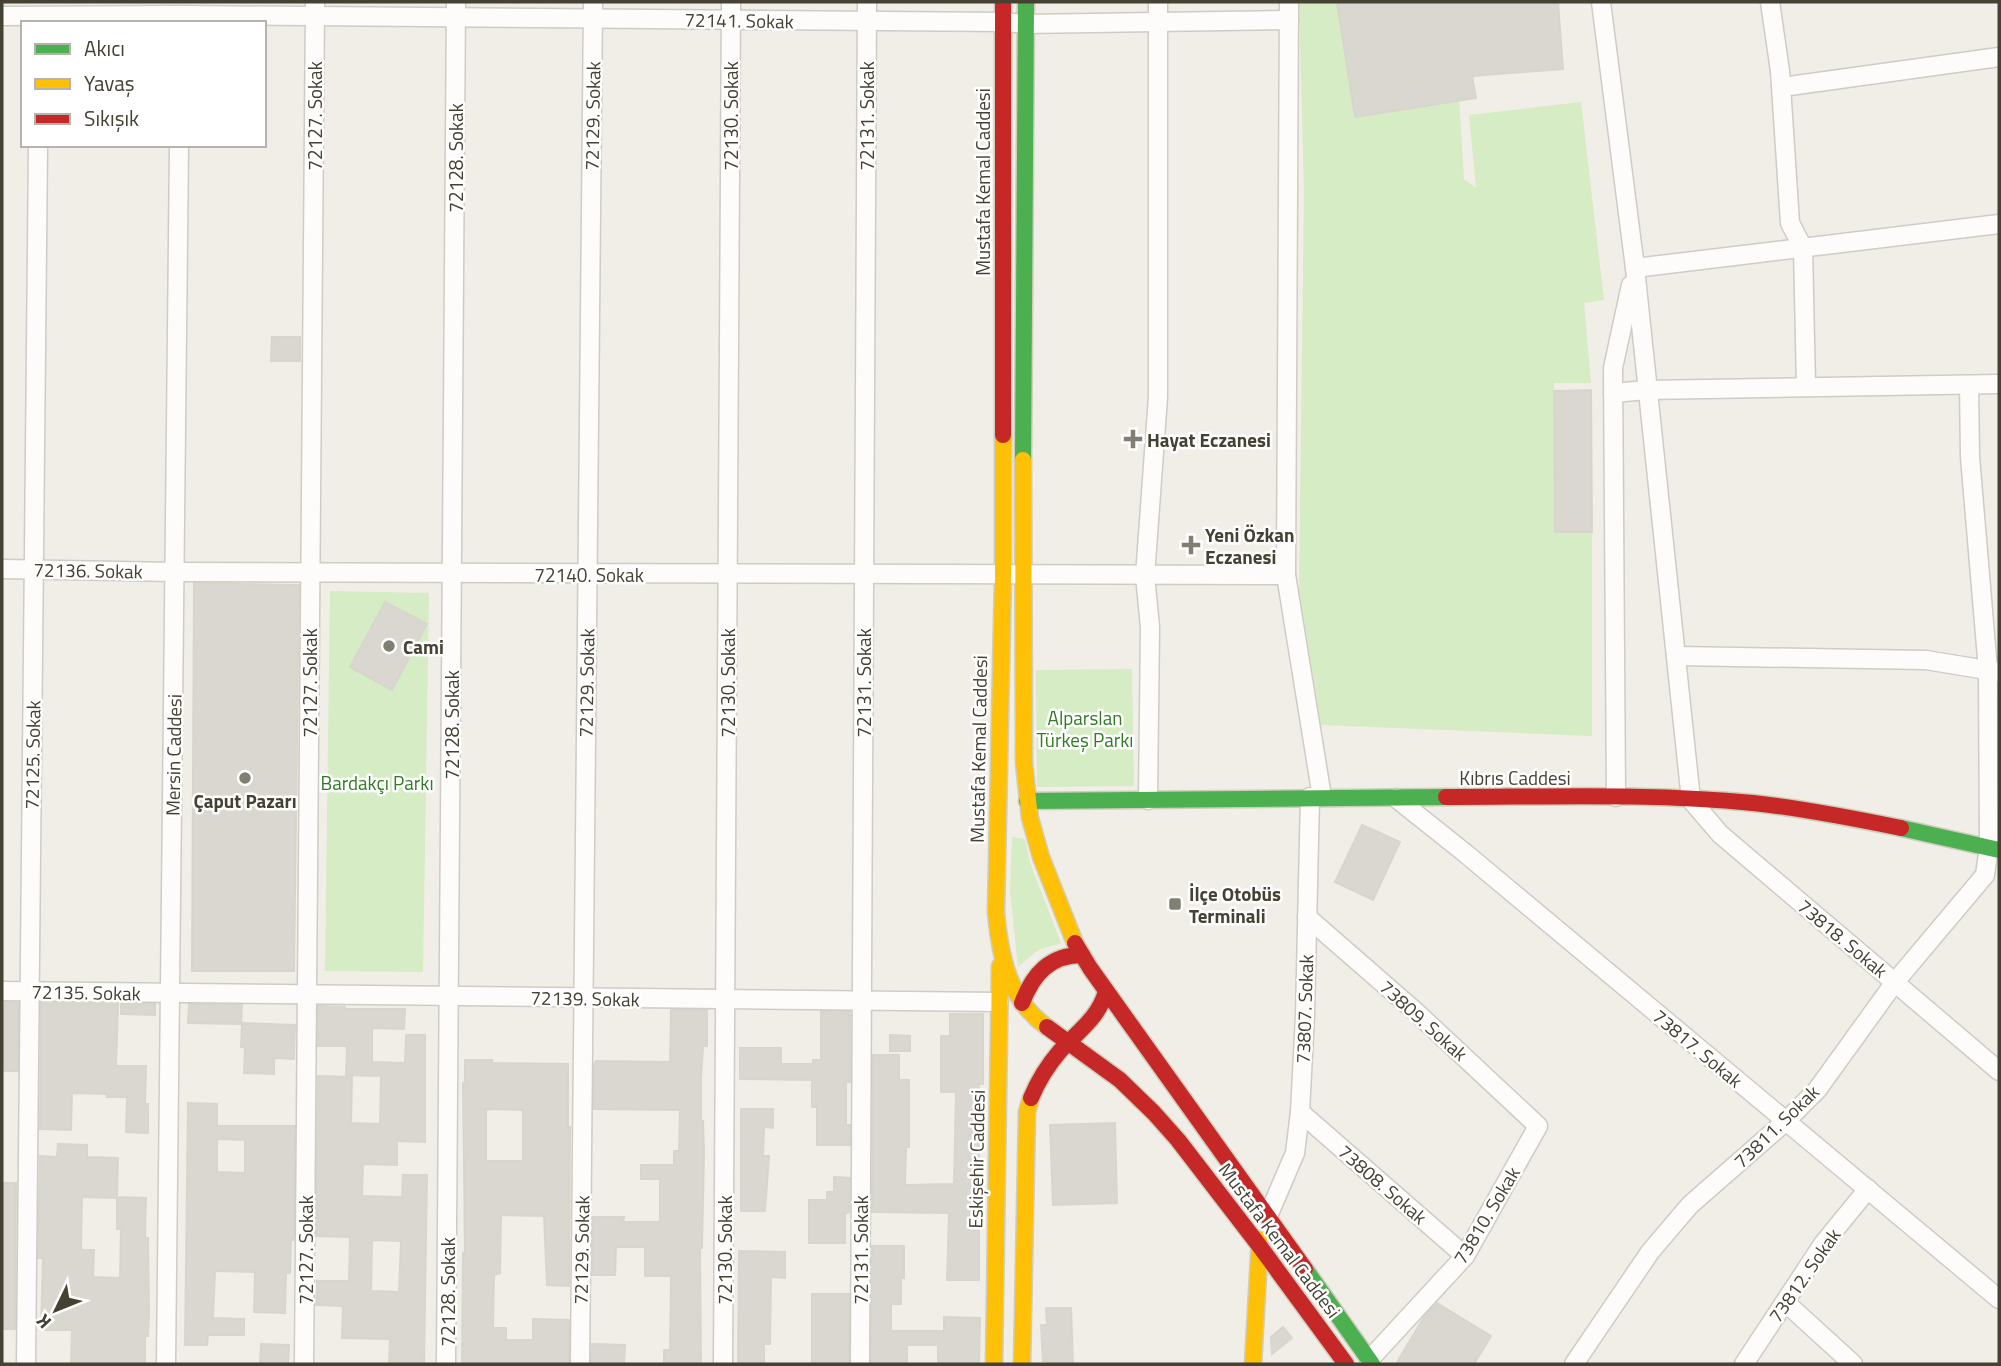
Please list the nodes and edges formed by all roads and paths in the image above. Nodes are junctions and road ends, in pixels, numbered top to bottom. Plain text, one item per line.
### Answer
1 (867, 2) edge
2 (1003, 2) edge
3 (1026, 2) edge
4 (1158, 2) edge
5 (1289, 2) edge
6 (1601, 2) edge
7 (1770, 2) edge
8 (315, 9) edge
9 (456, 9) edge
10 (593, 10) edge
11 (731, 11) edge
12 (39, 13) edge
13 (181, 13) edge
14 (2, 16) edge
15 (1289, 20) junction
16 (867, 21) junction
17 (1158, 21) junction
18 (1003, 22) junction
19 (1026, 24) junction
20 (1999, 57) edge
21 (1782, 87) junction
22 (38, 147) edge
23 (179, 147) edge
24 (1999, 224) edge
25 (1803, 247) junction
26 (1635, 268) junction
27 (1999, 384) edge
28 (1969, 385) junction
29 (1806, 387) junction
30 (1647, 390) junction
31 (1613, 394) junction
32 (2, 569) edge
33 (34, 569) junction
34 (175, 572) junction
35 (310, 572) junction
36 (452, 573) junction
37 (587, 574) junction
38 (727, 574) junction
39 (864, 575) junction
40 (1003, 575) junction
41 (1022, 575) junction
42 (1286, 575) junction
43 (1145, 576) junction
44 (1677, 656) junction
45 (1994, 671) edge
46 (1316, 797) junction
47 (1616, 797) junction
48 (1396, 798) junction
49 (1148, 800) junction
50 (1691, 800) junction
51 (1027, 801) junction
52 (1994, 849) edge
53 (1307, 917) junction
54 (1000, 954) junction
55 (1082, 955) junction
56 (1895, 982) junction
57 (2, 991) edge
58 (1106, 991) junction
59 (29, 992) junction
60 (170, 994) junction
61 (307, 995) junction
62 (449, 996) junction
63 (583, 998) junction
64 (725, 999) junction
65 (862, 1001) junction
66 (999, 1002) junction
67 (1023, 1003) junction
68 (1068, 1043) junction
69 (1999, 1071) edge
70 (1300, 1112) junction
71 (1786, 1121) junction
72 (1538, 1126) joint
73 (1868, 1189) junction
74 (1268, 1216) junction
75 (1258, 1244) junction
76 (1465, 1256) junction
77 (1999, 1299) edge
78 (1785, 1302) junction
79 (1254, 1336) junction
80 (1371, 1362) edge
81 (26, 1364) edge
82 (166, 1364) edge
83 (304, 1364) edge
84 (446, 1364) edge
85 (580, 1364) edge
86 (723, 1364) edge
87 (860, 1364) edge
88 (994, 1364) edge
89 (1022, 1364) edge
90 (1240, 1364) edge
91 (1253, 1364) edge
92 (1346, 1364) edge
93 (1574, 1364) edge
94 (1744, 1364) edge
95 (1853, 1364) edge

1 - 16 street, 72131. Sokak
2 - 18 main road, Mustafa Kemal Caddesi
3 - 19 main road, Mustafa Kemal Caddesi
4 - 17 street
5 - 15 street, 73807. Sokak
6 - 26 street
7 - 21 street
8 - 9 street, 72141. Sokak
8 - 13 street, 72141. Sokak
8 - 35 street, 72127. Sokak
9 - 10 street, 72141. Sokak
9 - 36 street, 72128. Sokak
10 - 11 street, 72141. Sokak
10 - 37 street, 72129. Sokak
11 - 16 street, 72141. Sokak
11 - 38 street, 72130. Sokak
12 - 13 street, 72141. Sokak
12 - 14 street, 72141. Sokak
15 - 17 street, 72141. Sokak
15 - 42 street, 73807. Sokak
16 - 18 street, 72141. Sokak
16 - 39 street, 72131. Sokak
17 - 19 street, 72141. Sokak
17 - 43 street
18 - 19 street, 72141. Sokak
18 - 40 main road, Mustafa Kemal Caddesi
19 - 41 main road, Mustafa Kemal Caddesi
20 - 21 street
21 - 25 street
22 - 33 street, 72125. Sokak
23 - 34 street, Mersin Caddesi
24 - 25 street
25 - 26 street
25 - 29 street
26 - 30 street
26 - 31 street
27 - 28 street
28 - 29 street
28 - 45 street, 73811. Sokak
29 - 30 street
30 - 31 street
30 - 44 street
31 - 47 street
32 - 33 street, 72136. Sokak
33 - 34 street, 72136. Sokak
33 - 59 street, 72125. Sokak
34 - 35 street, 72140. Sokak
34 - 60 street, Mersin Caddesi
35 - 36 street, 72140. Sokak
35 - 61 street, 72127. Sokak
36 - 37 street, 72140. Sokak
36 - 62 street, 72128. Sokak
37 - 38 street, 72140. Sokak
37 - 63 street, 72129. Sokak
38 - 39 street, 72140. Sokak
38 - 64 street, 72130. Sokak
39 - 40 street, 72140. Sokak
39 - 65 street, 72131. Sokak
40 - 41 street, 72140. Sokak
40 - 54 main road, Mustafa Kemal Caddesi
41 - 43 street, 72140. Sokak
41 - 51 main road, Mustafa Kemal Caddesi
42 - 43 street, 72140. Sokak
42 - 46 street, 73807. Sokak
43 - 49 street
44 - 45 street
44 - 50 street
45 - 52 street, 73811. Sokak
46 - 48 main road, Kıbrıs Caddesi
46 - 49 main road, Kıbrıs Caddesi
46 - 53 street, 73807. Sokak
47 - 48 main road, Kıbrıs Caddesi
47 - 50 main road, Kıbrıs Caddesi
48 - 71 street, 73817. Sokak
49 - 51 main road, Kıbrıs Caddesi
50 - 52 main road, Kıbrıs Caddesi
50 - 56 street, 73818. Sokak
51 - 55 main road, Mustafa Kemal Caddesi
52 - 56 street, 73811. Sokak
53 - 70 street, 73807. Sokak
53 - 72 street, 73809. Sokak
54 - 66 main road, Eskişehir Caddesi
54 - 67 main road, Mustafa Kemal Caddesi
55 - 58 main road, Mustafa Kemal Caddesi
55 - 67 main road
56 - 69 street, 73818. Sokak
56 - 71 street, 73811. Sokak
57 - 59 street, 72135. Sokak
58 - 68 main road
58 - 74 main road, Mustafa Kemal Caddesi
59 - 60 street, 72135. Sokak
59 - 81 street, 72125. Sokak
60 - 61 street, 72139. Sokak
60 - 82 street, Mersin Caddesi
61 - 62 street, 72139. Sokak
61 - 83 street, 72127. Sokak
62 - 63 street, 72139. Sokak
62 - 84 street, 72128. Sokak
63 - 64 street, 72139. Sokak
63 - 85 street, 72129. Sokak
64 - 65 street, 72139. Sokak
64 - 86 street, 72130. Sokak
65 - 66 street, 72139. Sokak
65 - 87 street, 72131. Sokak
66 - 88 main road, Eskişehir Caddesi
67 - 68 main road, Mustafa Kemal Caddesi
68 - 75 main road, Mustafa Kemal Caddesi
68 - 89 main road
70 - 74 street, 73807. Sokak
70 - 76 street, 73808. Sokak
71 - 73 street, 73817. Sokak
71 - 93 street, 73811. Sokak
72 - 76 street, 73810. Sokak
73 - 77 street, 73817. Sokak
73 - 78 street, 73812. Sokak
74 - 75 main road
74 - 80 main road, Mustafa Kemal Caddesi
75 - 79 main road
75 - 92 main road, Mustafa Kemal Caddesi
76 - 80 street, 73810. Sokak
78 - 94 street, 73812. Sokak
78 - 95 street
79 - 90 street
79 - 91 main road

